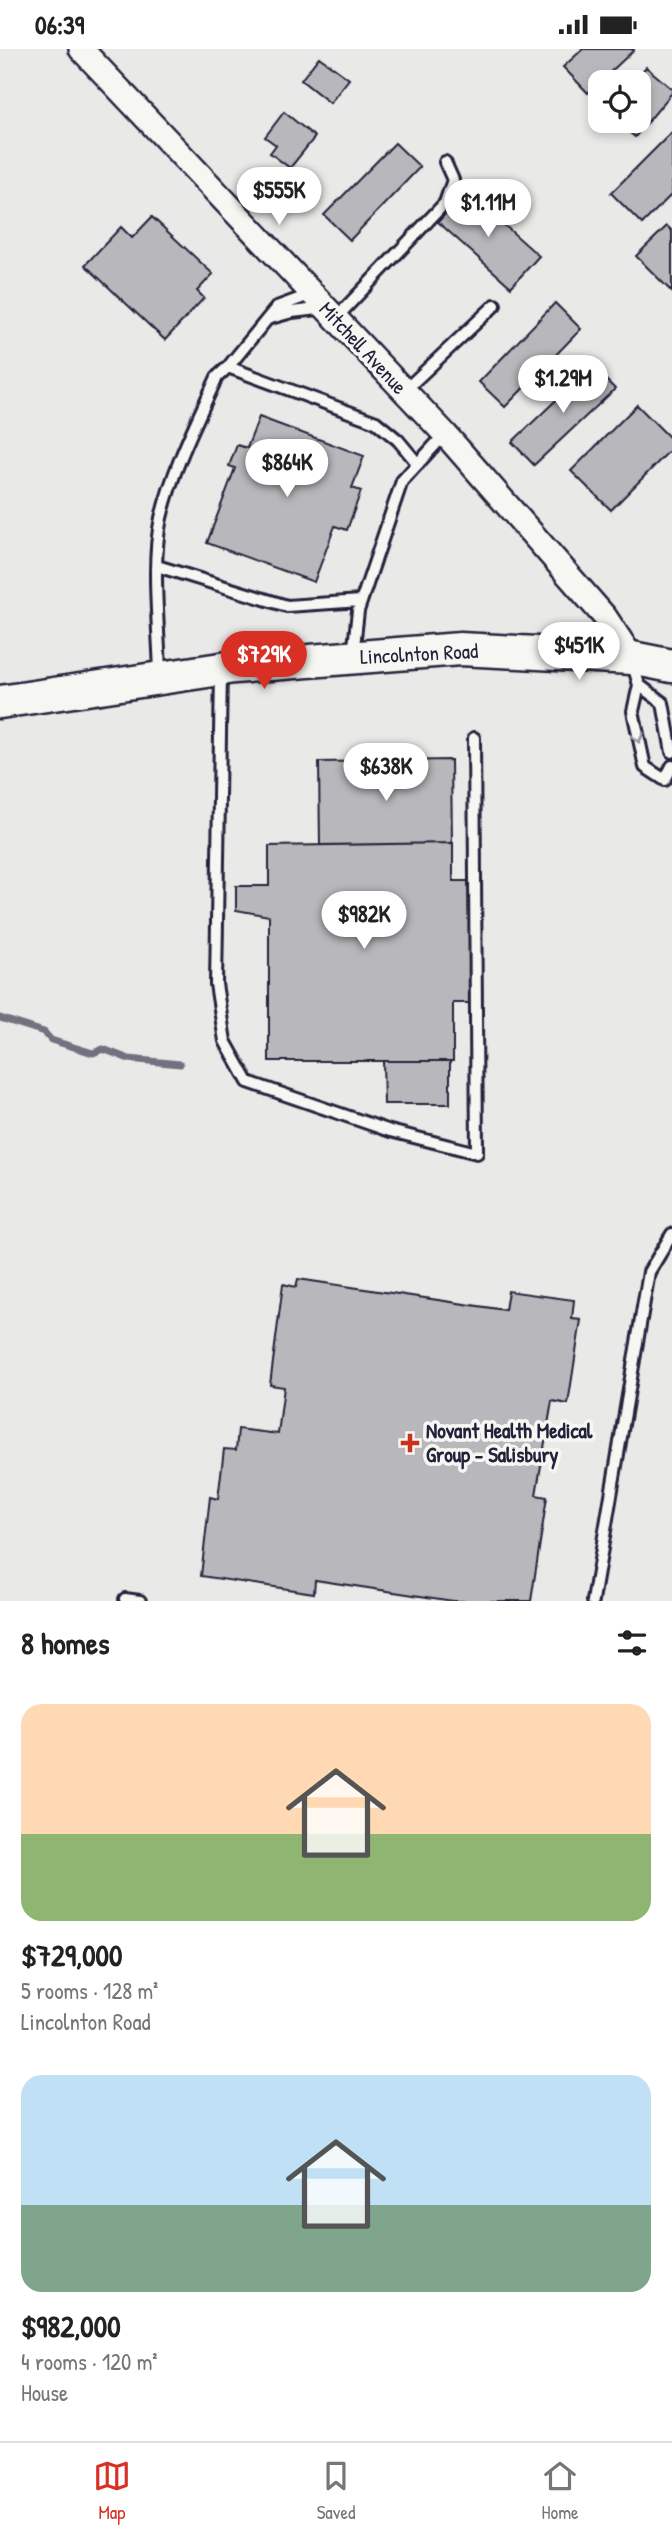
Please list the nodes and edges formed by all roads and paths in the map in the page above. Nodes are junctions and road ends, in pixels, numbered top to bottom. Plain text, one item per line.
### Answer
1 (81, 49) edge
2 (445, 162) dead end
3 (495, 305) dead end
4 (325, 307) junction
5 (267, 319) junction
6 (228, 367) junction
7 (404, 391) junction
8 (445, 434) junction
9 (418, 464) junction
10 (158, 566) junction
11 (361, 601) junction
12 (353, 657) junction
13 (672, 666) edge
14 (221, 668) junction
15 (635, 672) junction
16 (160, 678) junction
17 (0, 702) edge
18 (474, 738) dead end
19 (672, 752) edge
20 (672, 766) edge
21 (672, 1234) edge
22 (125, 1599) dead end
23 (140, 1601) edge
24 (593, 1601) edge

1 - 4 street, Mitchell Avenue
2 - 4 lane
3 - 7 lane
4 - 5 lane
4 - 5 lane
4 - 7 street, Mitchell Avenue
5 - 6 lane
6 - 9 lane
6 - 10 lane
7 - 8 street, Mitchell Avenue
8 - 9 lane
8 - 15 street, Mitchell Avenue
9 - 11 lane
10 - 11 lane
10 - 16 lane
11 - 12 lane
12 - 14 street, Lincolnton Road
12 - 15 street, Lincolnton Road
13 - 15 street, Lincolnton Road
14 - 16 street, Lincolnton Road
14 - 18 lane
15 - 19 lane
15 -> 20 lane
16 - 17 street, Lincolnton Road
21 - 24 lane
22 - 23 lane

